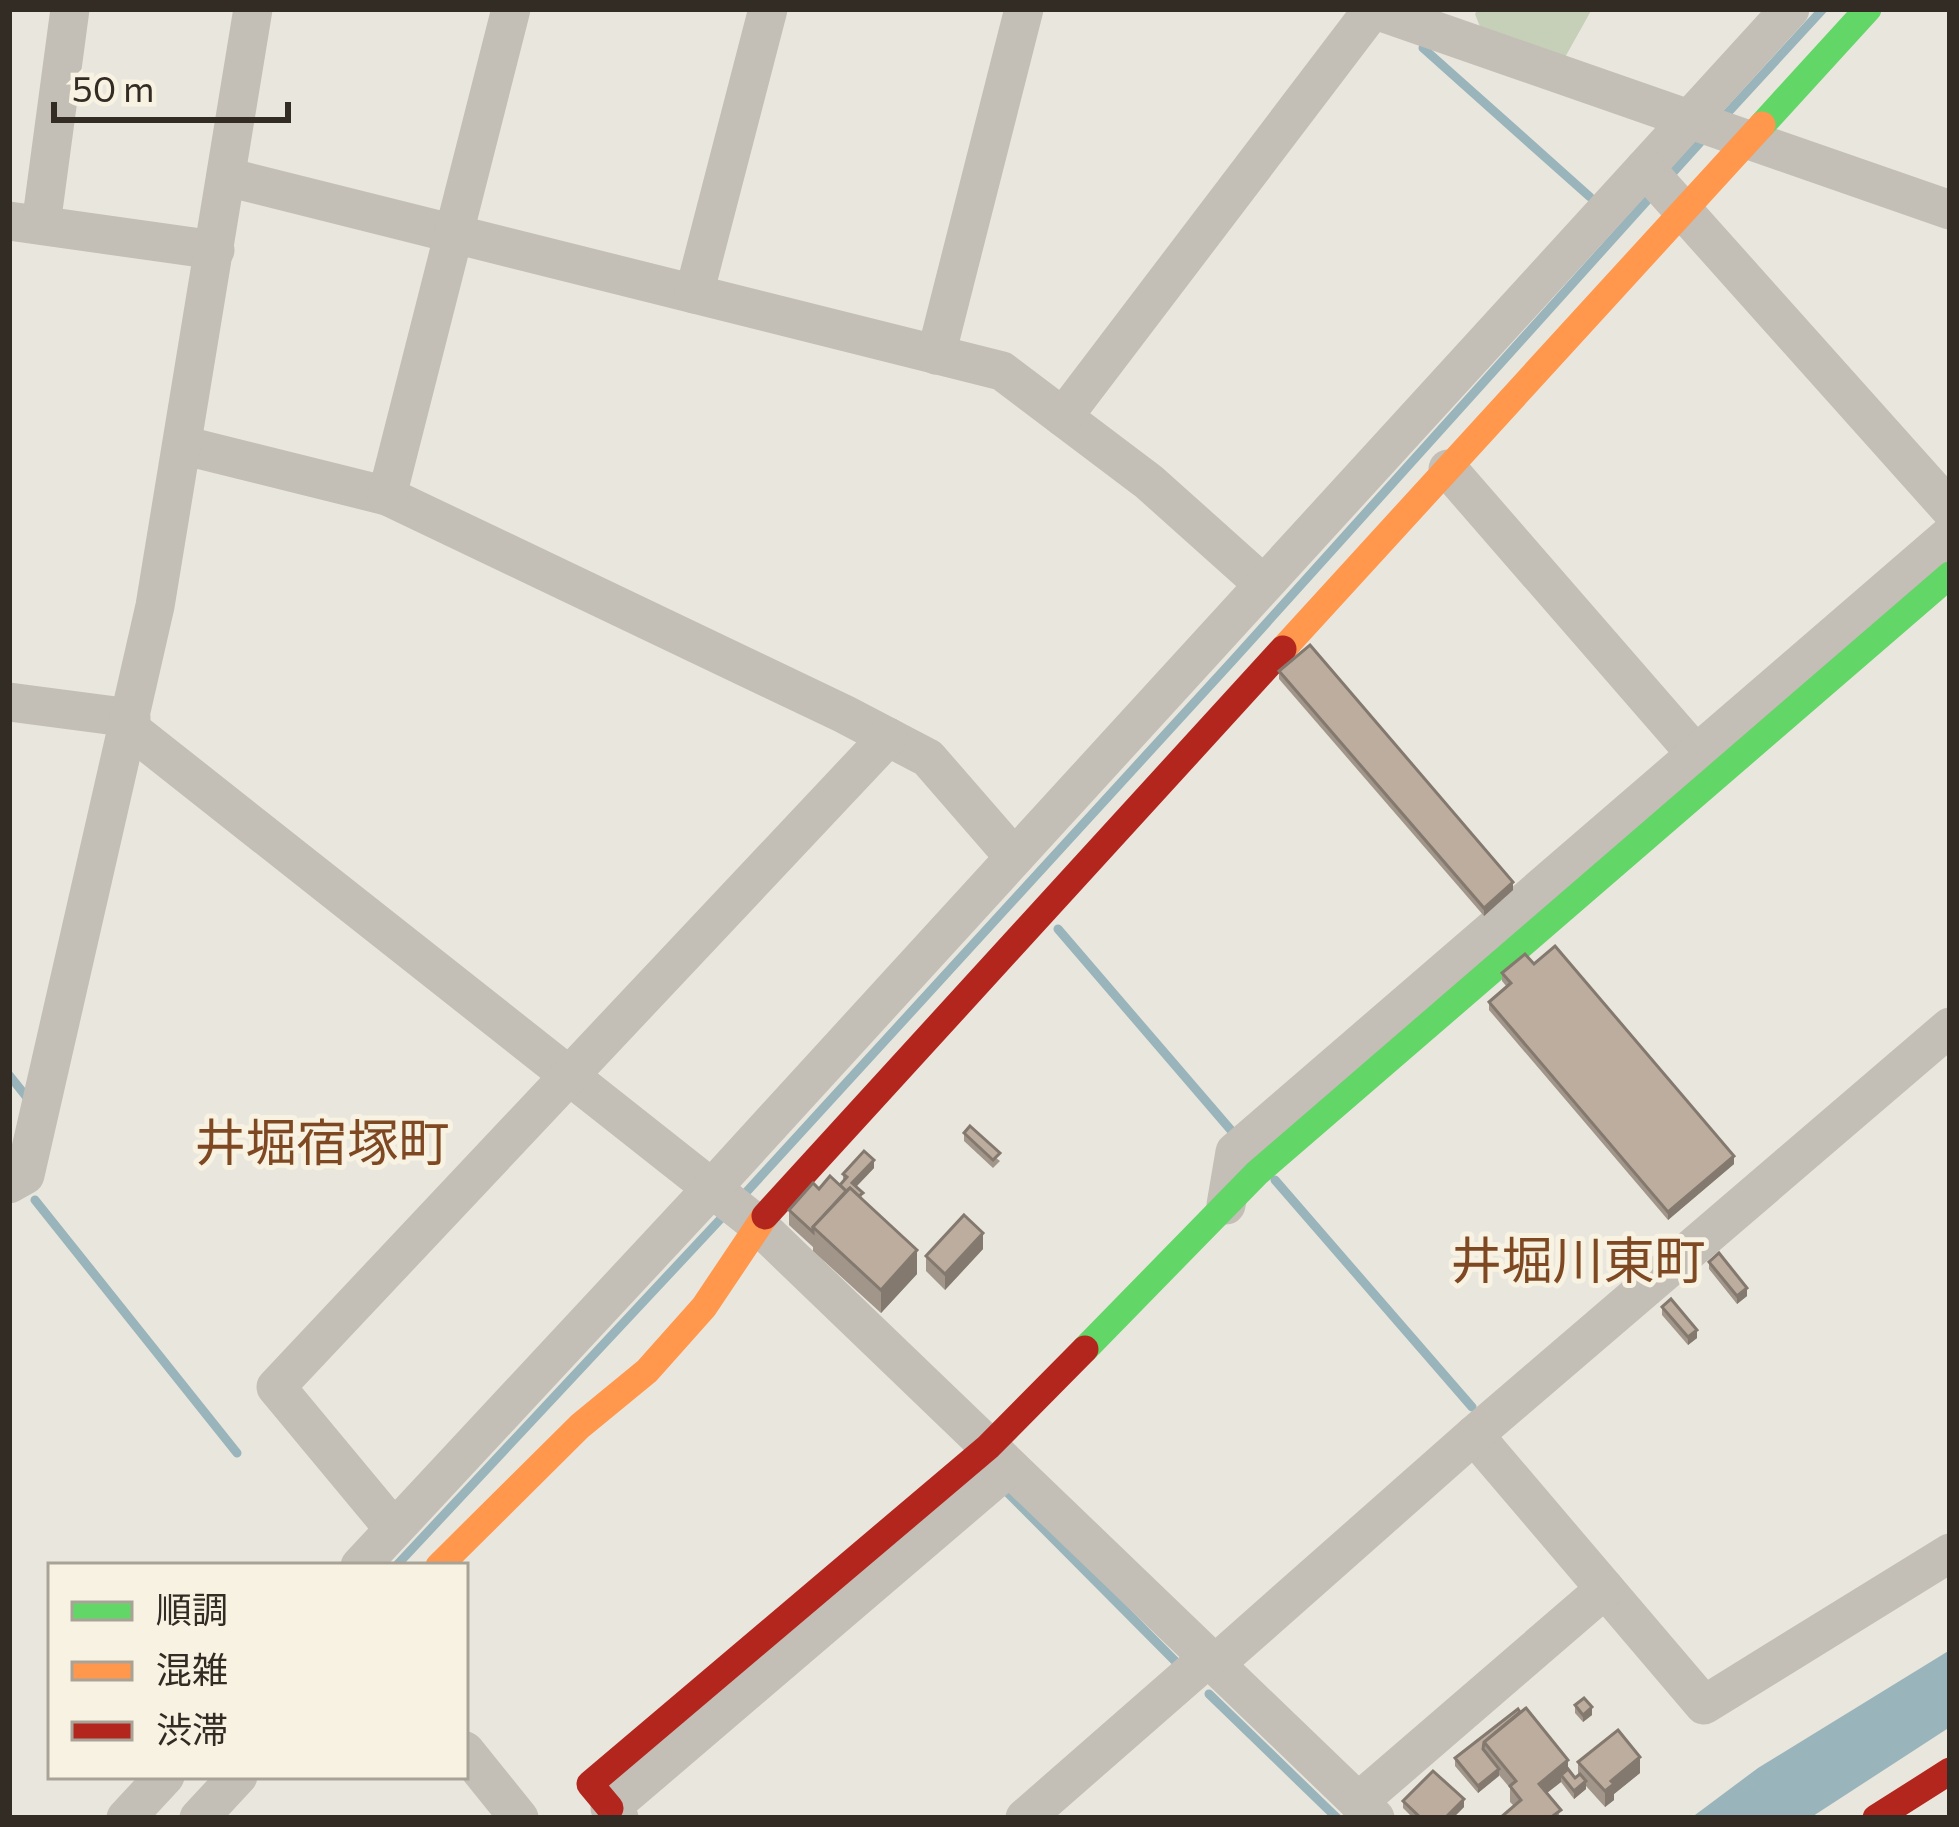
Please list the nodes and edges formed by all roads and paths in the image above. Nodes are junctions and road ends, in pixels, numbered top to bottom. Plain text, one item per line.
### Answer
1 (70, 9) edge
2 (254, 9) edge
3 (511, 9) edge
4 (768, 9) edge
5 (1024, 9) edge
6 (1373, 9) edge
7 (1790, 9) edge
8 (1868, 9) edge
9 (1454, 22) edge
10 (1716, 130) junction
11 (227, 177) junction
12 (1664, 189) junction
13 (1950, 210) edge
14 (25, 223) edge
15 (455, 234) junction
16 (215, 250) junction
17 (694, 294) junction
18 (936, 355) junction
19 (1063, 417) junction
20 (182, 446) junction
21 (1448, 469) junction
22 (387, 496) junction
23 (1950, 509) edge
24 (1950, 535) edge
25 (1950, 575) edge
26 (1263, 584) junction
27 (9, 702) edge
28 (130, 723) junction
29 (888, 737) junction
30 (1695, 753) junction
31 (1603, 854) junction
32 (1014, 856) junction
33 (1950, 1028) edge
34 (570, 1075) junction
35 (9, 1184) edge
36 (1226, 1205) joint
37 (734, 1206) junction
38 (1474, 1435) junction
39 (999, 1457) junction
40 (394, 1529) junction
41 (1950, 1553) edge
42 (363, 1563) edge
43 (442, 1563) edge
44 (1605, 1588) junction
45 (1211, 1661) junction
46 (468, 1755) edge
47 (1950, 1771) edge
48 (162, 1779) edge
49 (235, 1779) edge
50 (1366, 1810) edge
51 (614, 1813) edge
52 (126, 1818) edge
53 (199, 1818) edge
54 (519, 1818) edge
55 (1025, 1818) edge
56 (1876, 1818) edge

1 - 14 street
2 - 11 street
3 - 15 street
4 - 17 street
5 - 18 street
6 - 9 street
6 - 19 street
7 - 10 street
8 - 10 street
9 - 10 street
10 - 12 street
10 - 12 street
10 - 13 street
11 - 15 street
11 - 16 street
12 - 21 street
12 - 23 street
12 - 26 street
14 - 16 street
15 - 17 street
15 - 22 street
16 - 20 street
17 - 18 street
18 - 19 street
19 - 26 street
20 - 22 street
20 - 28 street
21 - 30 street
21 - 37 street
22 - 29 street
24 - 30 street
25 - 31 street
26 - 32 street
27 - 28 street
28 - 34 street
28 - 35 street
29 - 32 street
29 - 34 street
30 - 31 street
31 - 36 street
32 - 37 street
33 - 38 street
34 - 37 street
34 - 40 street
36 - 39 street
37 - 39 street
37 - 40 street
37 - 43 street
38 - 44 street
38 - 45 street
39 - 45 street
39 - 51 street
40 - 42 street
41 - 44 street
44 - 50 street
45 - 50 street
45 - 55 street
46 - 54 street
47 - 56 street
48 - 52 street
49 - 53 street

